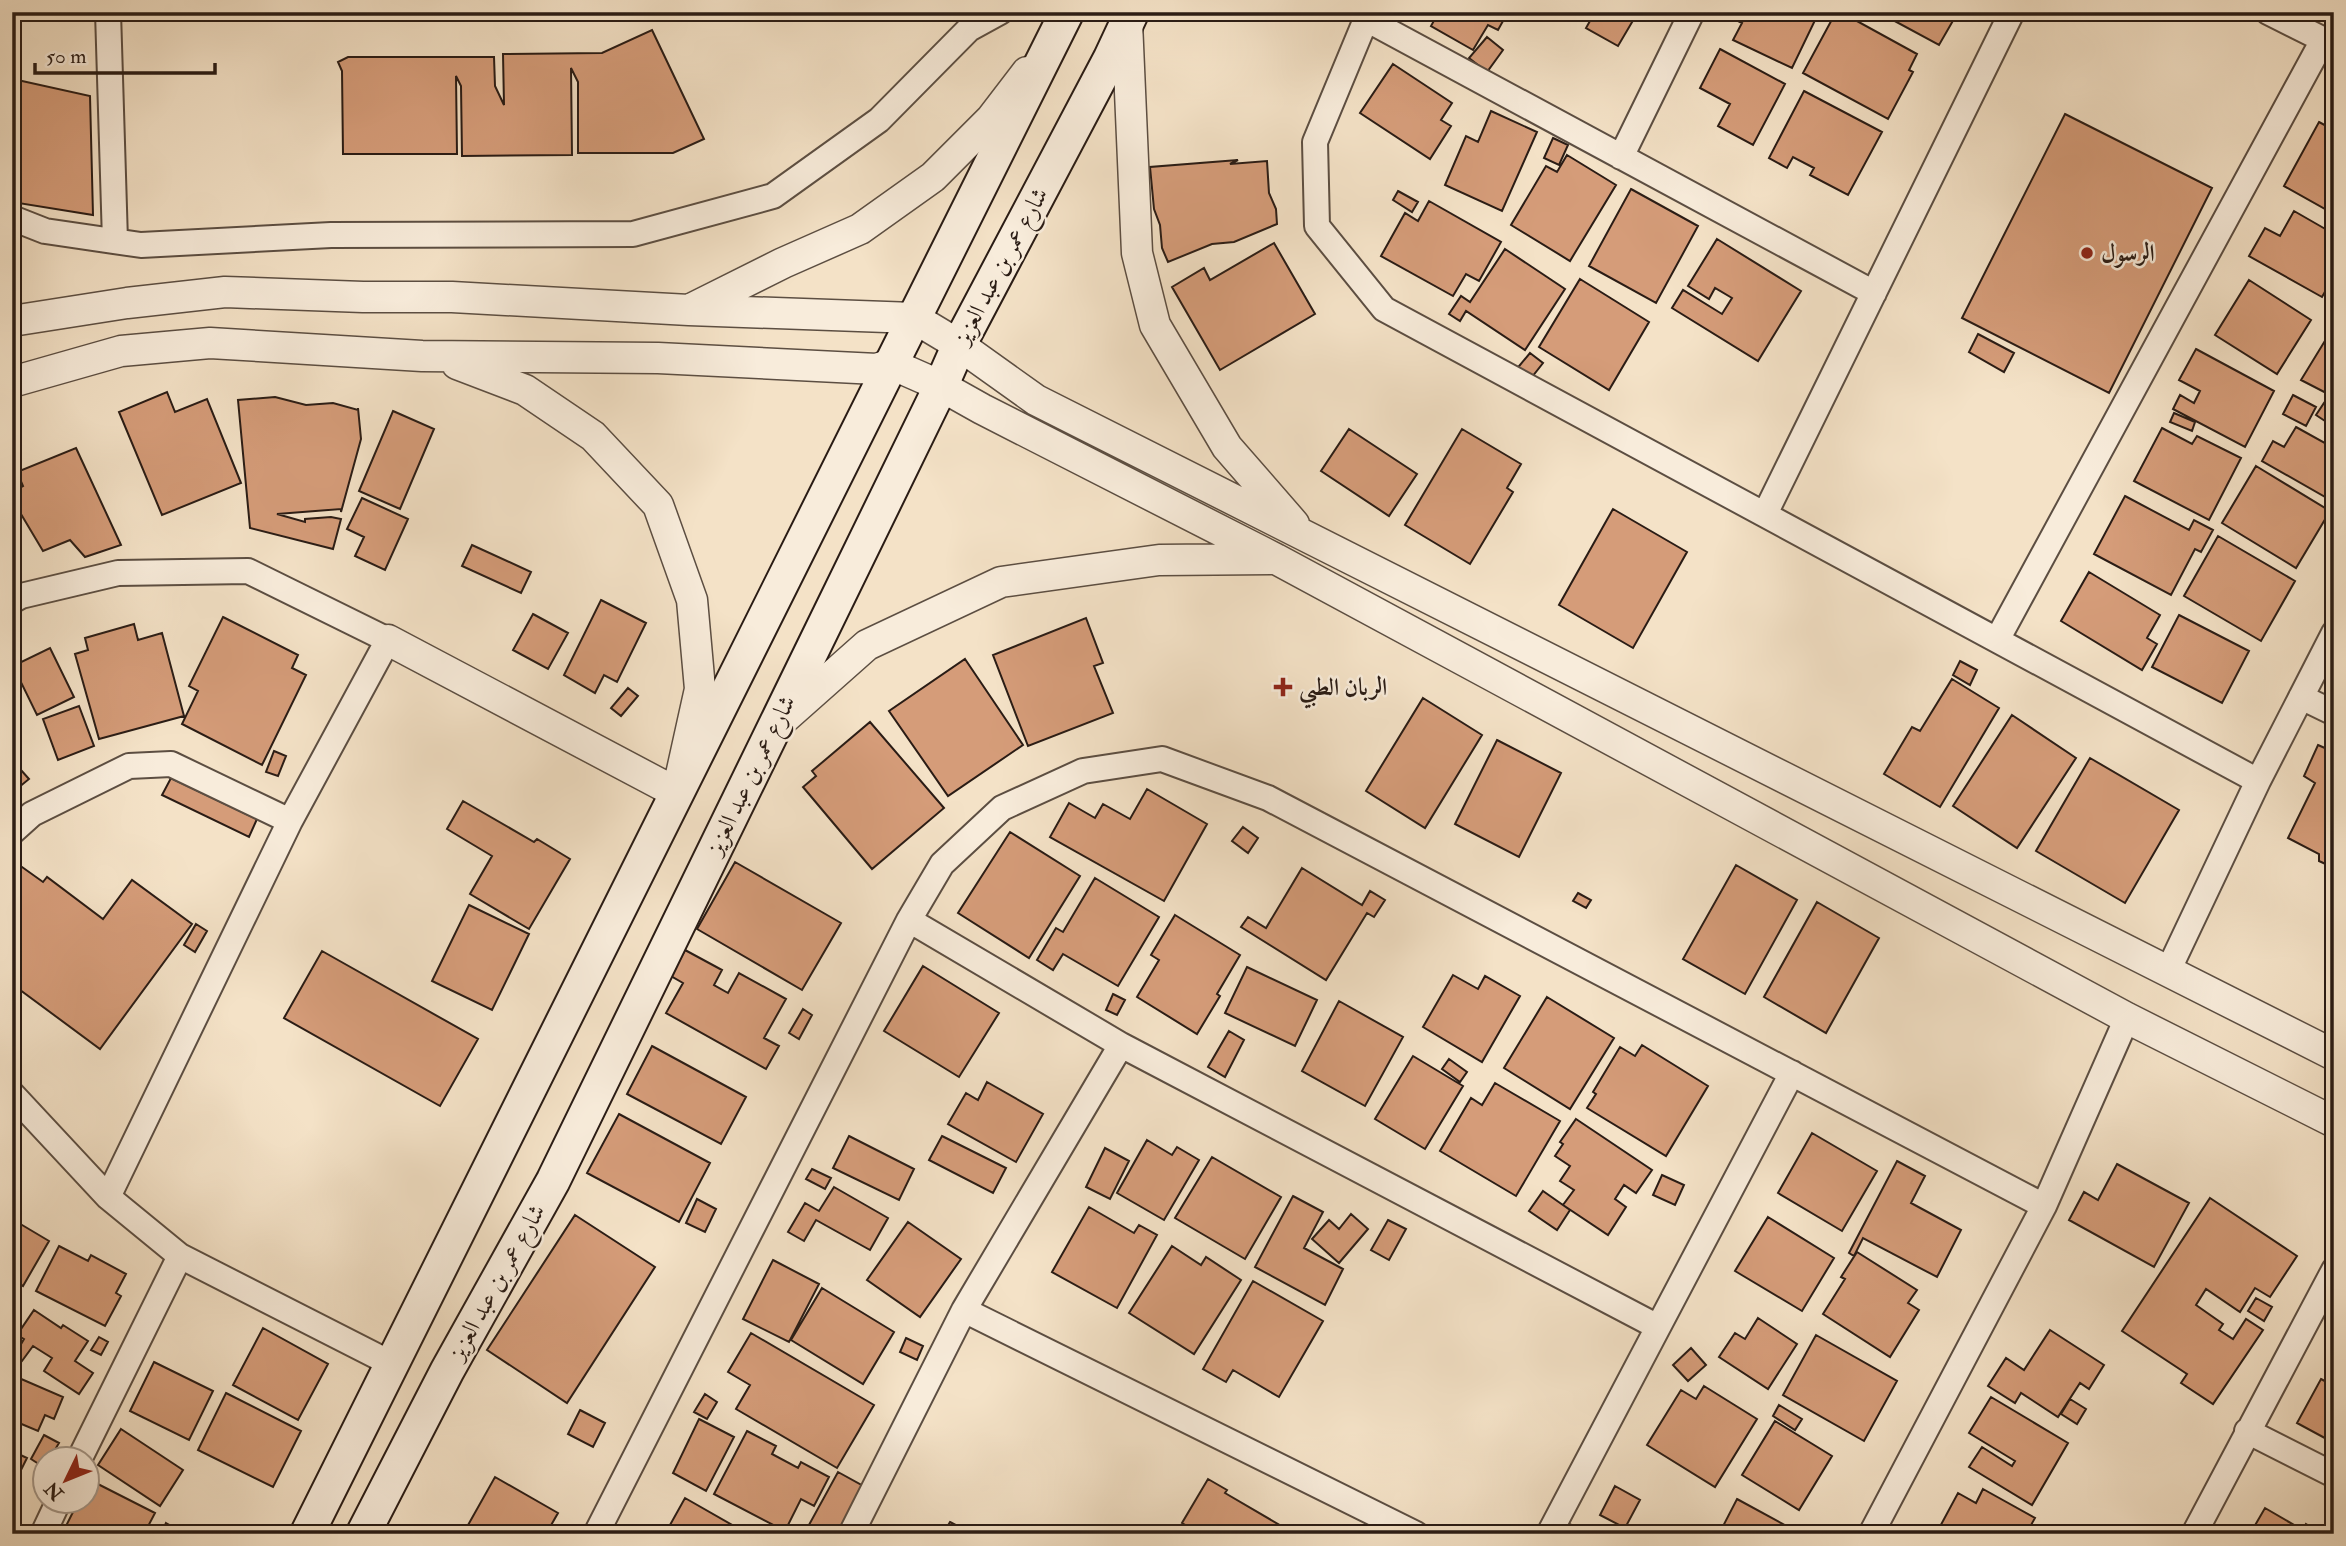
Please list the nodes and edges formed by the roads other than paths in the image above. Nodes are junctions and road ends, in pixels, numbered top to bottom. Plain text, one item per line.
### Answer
1 (108, 12) edge
2 (1000, 12) edge
3 (1692, 12) edge
4 (2012, 12) edge
5 (2268, 12) edge
6 (1368, 16) edge
7 (1129, 17) edge
8 (1062, 21) edge
9 (2328, 42) edge
10 (1621, 157) junction
11 (12, 218) edge
12 (115, 241) junction
13 (1874, 293) junction
14 (689, 310) junction
15 (914, 318) junction
16 (12, 321) edge
17 (959, 345) junction
18 (422, 356) junction
19 (891, 364) junction
20 (12, 382) edge
21 (941, 386) junction
22 (1765, 514) junction
23 (1303, 535) junction
24 (1276, 559) junction
25 (12, 601) edge
26 (2334, 633) edge
27 (388, 640) junction
28 (1997, 640) junction
29 (2301, 697) junction
30 (2334, 713) edge
31 (773, 728) junction
32 (2258, 781) junction
33 (677, 793) junction
34 (290, 821) junction
35 (12, 832) edge
36 (909, 920) junction
37 (2168, 971) junction
38 (2127, 1018) junction
39 (1121, 1045) junction
40 (2334, 1055) edge
41 (1791, 1073) junction
42 (12, 1094) edge
43 (2334, 1122) edge
44 (108, 1197) junction
45 (2044, 1206) junction
46 (180, 1256) junction
47 (2334, 1270) edge
48 (964, 1310) junction
49 (1658, 1326) junction
50 (392, 1364) junction
51 (2247, 1431) junction
52 (87, 1444) edge
53 (2334, 1475) edge
54 (52, 1514) edge
55 (1559, 1531) edge
56 (43, 1534) edge
57 (307, 1534) edge
58 (363, 1534) edge
59 (596, 1534) edge
60 (851, 1534) edge
61 (1416, 1534) edge
62 (1871, 1534) edge
63 (2194, 1534) edge

1 - 12 street
2 - 12 street
3 - 10 street
4 - 13 street
5 - 9 street
6 - 10 street
6 - 22 street
7 - 17 main road, شارع عمر بن عبد العزيز
7 - 23 street
8 - 14 street
8 - 15 main road
9 - 28 street
10 - 13 street
11 - 12 street
13 - 22 street
14 - 15 street
14 - 16 street
15 - 17 street
15 - 19 main road
17 - 21 main road, شارع عمر بن عبد العزيز
17 - 23 street
18 - 19 street
18 - 20 street
18 - 33 street
19 - 21 street
19 - 33 main road
21 - 24 street
21 - 31 main road, شارع عمر بن عبد العزيز
22 - 28 street
23 - 37 street
24 - 31 street
24 - 38 street
25 - 27 street
26 - 29 street
27 - 33 street
27 - 34 street
28 - 32 street
29 - 30 street
29 - 32 street
31 - 58 main road, شارع عمر بن عبد العزيز
32 - 37 street
33 - 50 main road
34 - 35 street
34 - 44 street
36 - 39 street
36 - 41 street
36 - 59 street
37 - 40 street
38 - 43 street
38 - 45 street
39 - 48 street
39 - 49 street
41 - 45 street
41 - 49 street
42 - 44 street
44 - 46 street
45 - 62 street
46 - 50 street
46 - 52 street
47 - 51 street
48 - 60 street
48 - 61 street
49 - 55 street
50 - 57 main road
51 - 53 street
51 - 63 street
54 - 56 street

